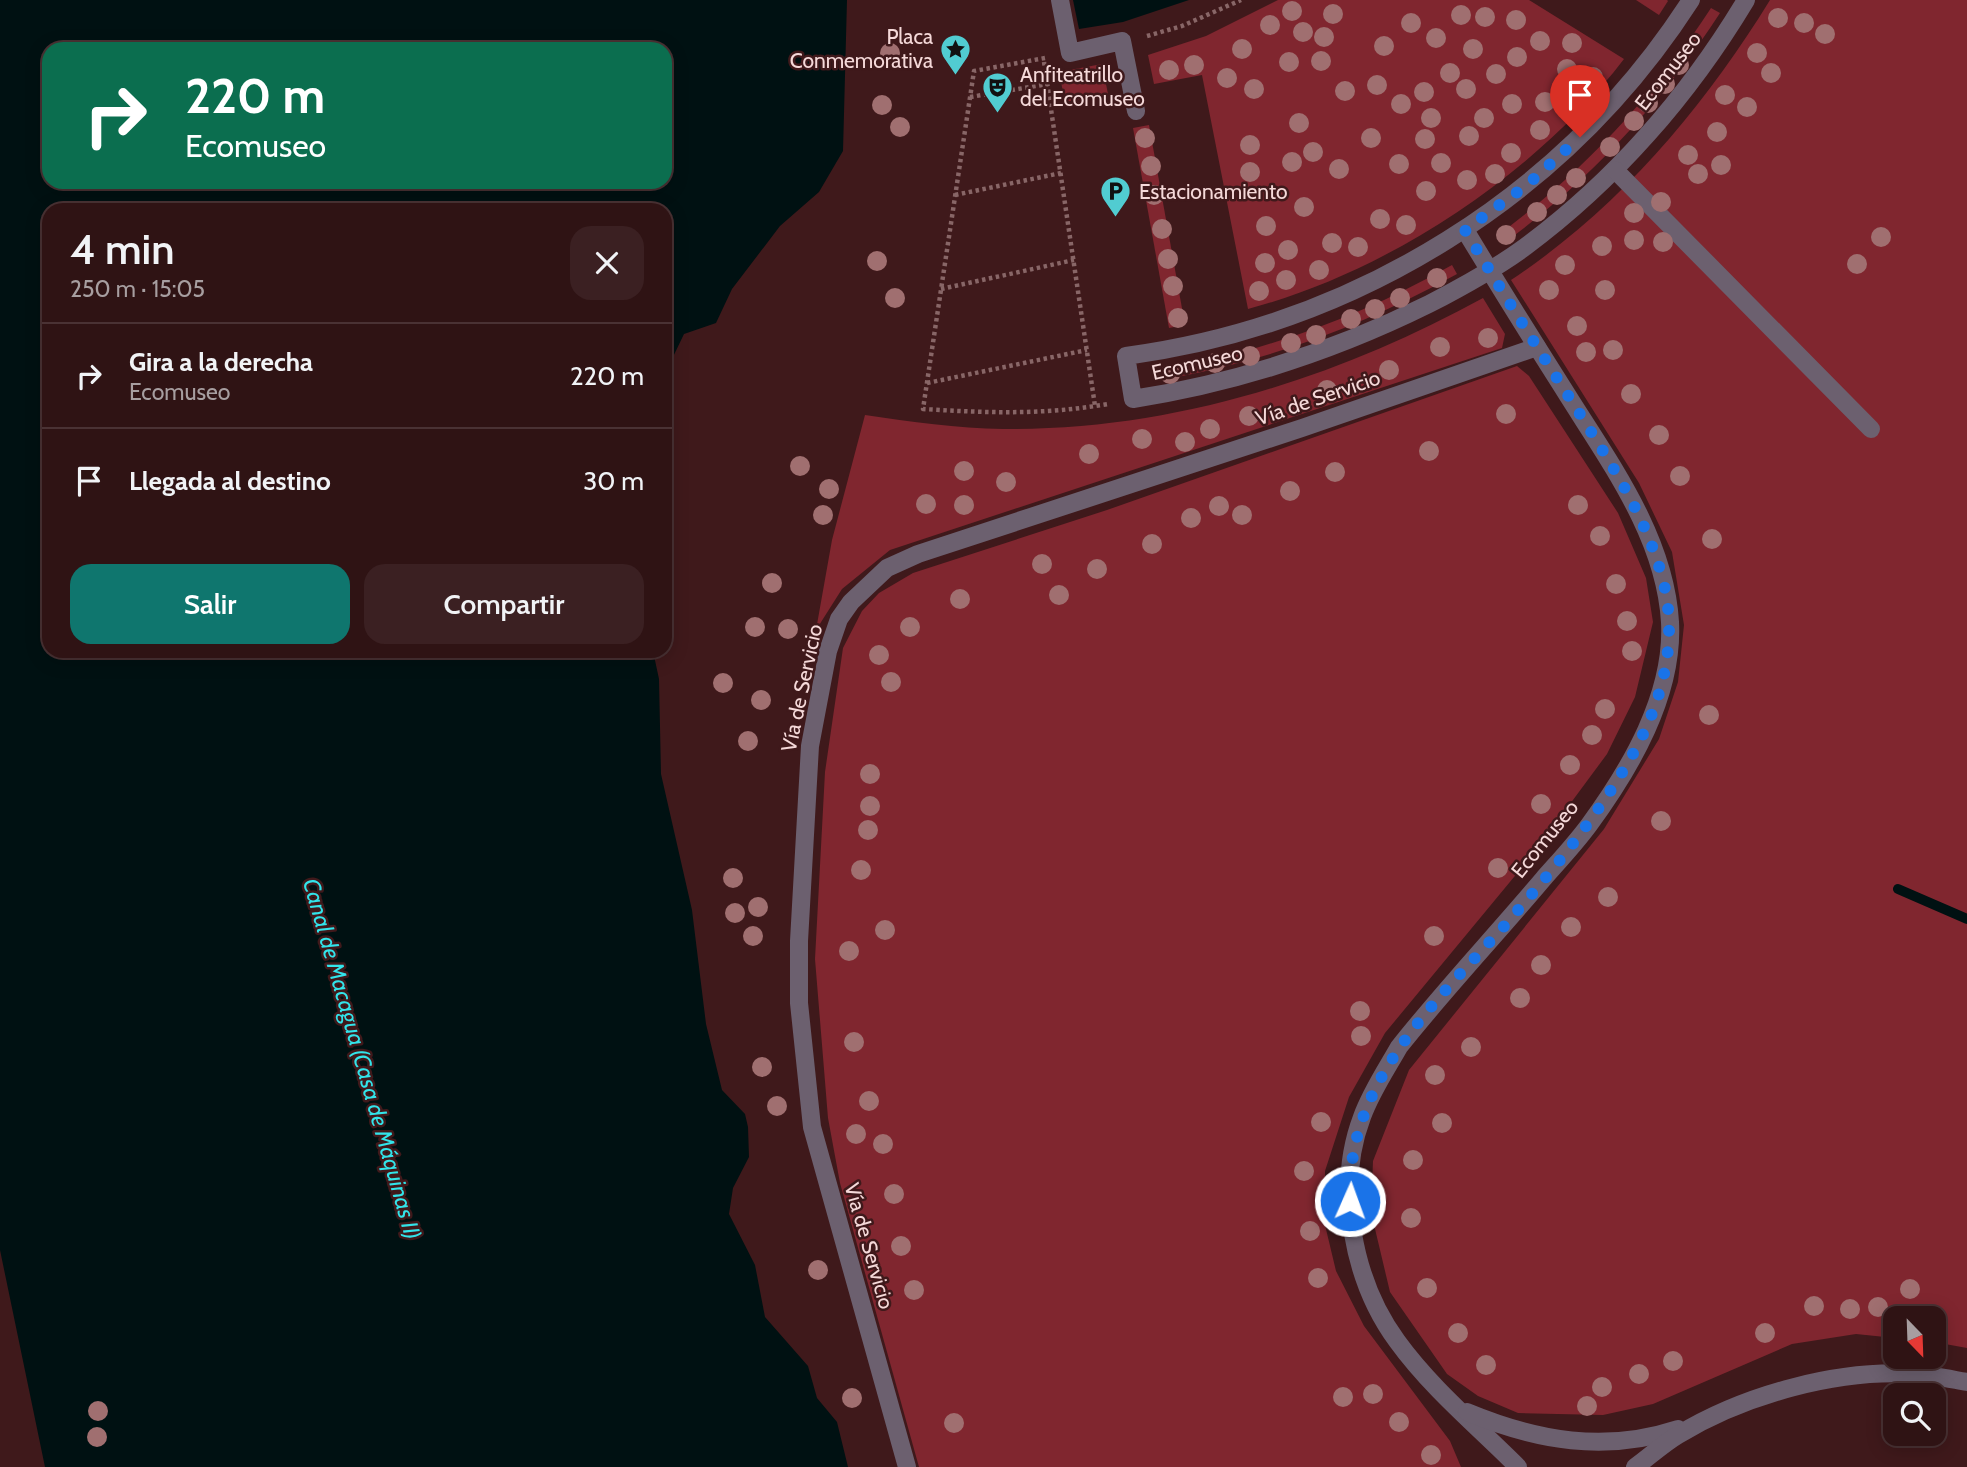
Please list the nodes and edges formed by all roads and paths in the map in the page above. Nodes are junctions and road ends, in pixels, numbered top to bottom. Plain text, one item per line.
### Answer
1 (1060, 0) edge
2 (1241, 0) edge
3 (1692, 0) edge
4 (1746, 0) edge
5 (1122, 41) junction
6 (1070, 53) junction
7 (1044, 58) junction
8 (1048, 84) junction
9 (970, 97) junction
10 (1136, 111) dead end
11 (1615, 170) junction
12 (1061, 173) junction
13 (955, 195) junction
14 (1465, 230) junction
15 (1073, 260) junction
16 (1490, 271) junction
17 (941, 289) junction
18 (1537, 346) junction
19 (1087, 350) junction
20 (927, 383) junction
21 (1133, 399) junction
22 (1095, 406) junction
23 (1871, 429) dead end
24 (1967, 1382) edge
25 (1458, 1408) junction
26 (1715, 1417) junction
27 (1491, 1441) junction
28 (907, 1467) edge
29 (1506, 1467) edge
30 (1518, 1467) edge
31 (1635, 1467) edge

1 - 6 street
2 - 5 path
3 - 14 street, Ecomuseo
4 - 11 street, Ecomuseo
5 - 6 street
5 - 10 street
6 - 7 path
7 - 8 path
7 - 9 path
8 - 9 path
8 - 12 path
9 - 13 path
11 - 16 street, Ecomuseo
11 - 23 street
12 - 13 path
12 - 15 path
13 - 17 path
14 - 16 street, Ecomuseo
14 - 21 street, Ecomuseo
15 - 17 path
15 - 19 path
16 - 18 street, Ecomuseo
16 - 21 street, Ecomuseo
17 - 20 path
18 - 25 street, Ecomuseo
18 - 28 street, Vía de Servicio
19 - 20 path
19 - 22 path
20 - 22 path
21 - 22 path
24 - 26 street
25 - 26 street, Ecomuseo
25 - 27 street, Ecomuseo
26 - 31 street
27 - 29 street, Ecomuseo
27 - 30 street, Ecomuseo

